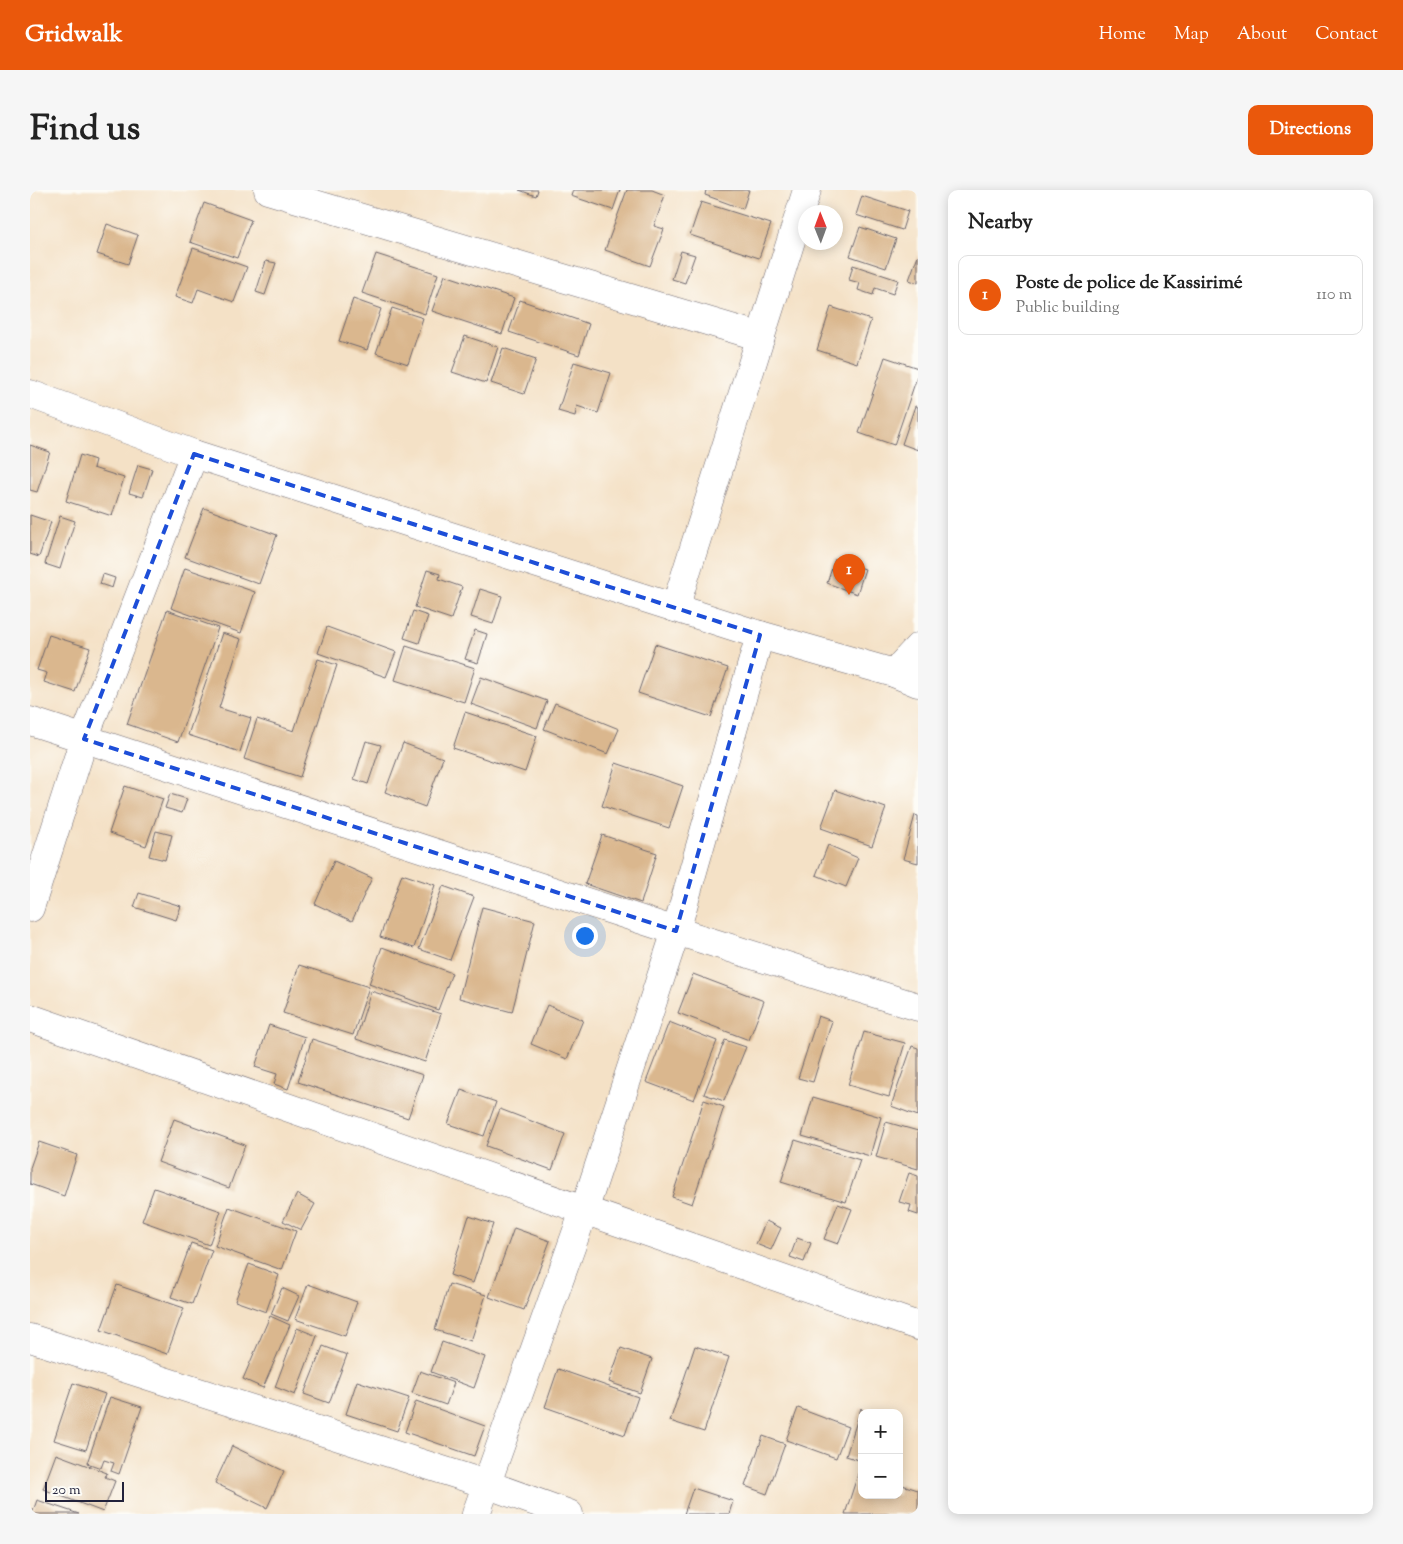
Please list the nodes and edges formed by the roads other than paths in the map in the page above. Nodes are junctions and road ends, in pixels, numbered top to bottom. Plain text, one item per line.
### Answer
1 (268, 190) edge
2 (807, 190) edge
3 (761, 337) junction
4 (30, 394) edge
5 (194, 454) junction
6 (675, 608) junction
7 (760, 635) junction
8 (918, 647) edge
9 (906, 678) edge
10 (30, 721) edge
11 (84, 739) junction
12 (30, 908) edge
13 (676, 932) junction
14 (918, 1008) edge
15 (30, 1018) edge
16 (584, 1211) junction
17 (918, 1326) edge
18 (30, 1338) edge
19 (486, 1484) junction
20 (476, 1514) edge
21 (569, 1514) edge

1 - 3 street
2 - 3 street
3 - 6 street
4 - 5 street
5 - 6 street
5 - 11 street
6 - 7 street
7 - 9 street
7 - 13 street
8 - 9 street
10 - 11 street
11 - 12 street
11 - 13 street
13 - 14 street
13 - 16 street
15 - 16 street
16 - 17 street
16 - 19 street
18 - 19 street
19 - 20 street
19 - 21 street

